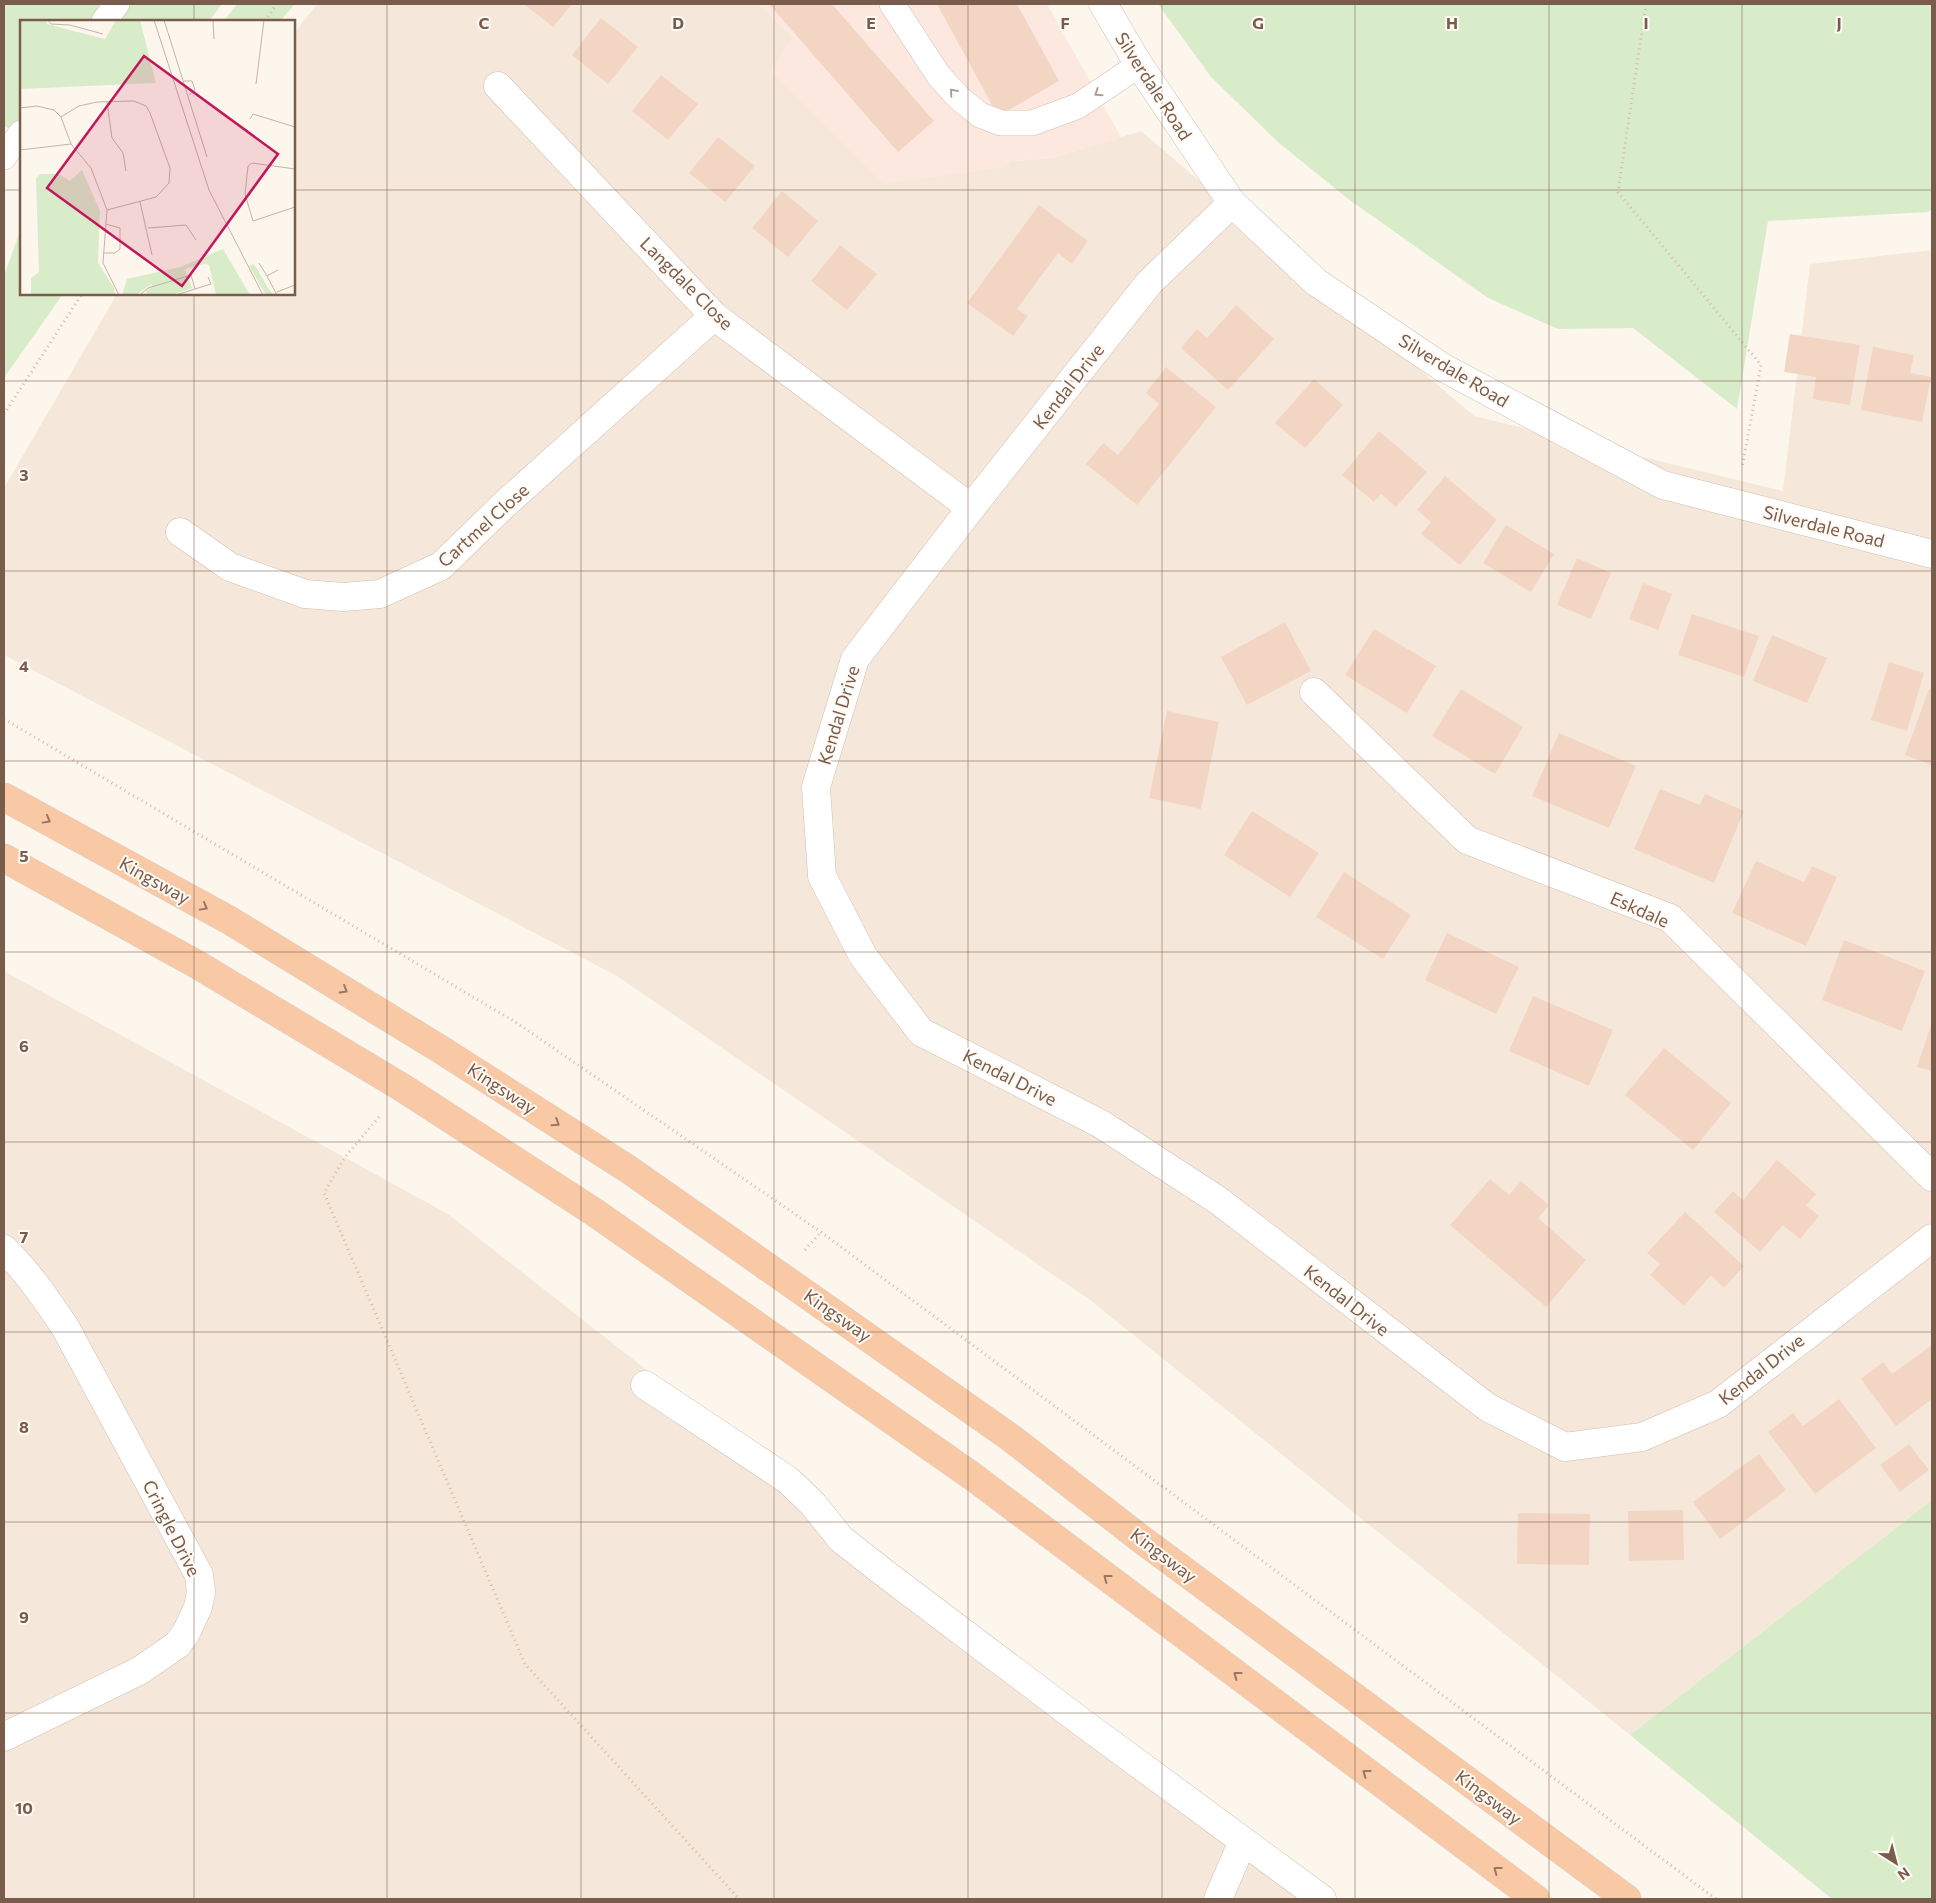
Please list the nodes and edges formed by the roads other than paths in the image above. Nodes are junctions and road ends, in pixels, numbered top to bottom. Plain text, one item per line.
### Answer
1 (117, 4) edge
2 (892, 4) edge
3 (1103, 4) edge
4 (105, 20) edge
5 (1139, 65) junction
6 (498, 86) dead end
7 (20, 134) edge
8 (4, 156) edge
9 (1232, 203) junction
10 (714, 316) junction
11 (971, 508) junction
12 (180, 532) dead end
13 (1932, 554) edge
14 (1314, 692) dead end
15 (4, 797) edge
16 (4, 858) edge
17 (1932, 1177) edge
18 (1932, 1238) edge
19 (4, 1249) edge
20 (646, 1385) dead end
21 (4, 1737) edge
22 (1242, 1841) junction
23 (1218, 1899) edge
24 (1322, 1899) edge
25 (1536, 1899) edge
26 (1627, 1899) edge

1 - 4 lane
5 -> 2 lane
3 - 5 street, Silverdale Road
5 - 9 street, Silverdale Road
6 - 10 street, Langdale Close
7 - 8 lane
9 - 11 street, Kendal Drive
9 - 13 street, Silverdale Road
10 - 11 street, Langdale Close
10 - 12 street, Cartmel Close
11 - 18 street, Kendal Drive
14 - 17 street, Eskdale
15 -> 26 highway, Kingsway
25 -> 16 highway
19 - 21 street, Cringle Drive
20 - 22 street
22 - 23 street
22 - 24 street

